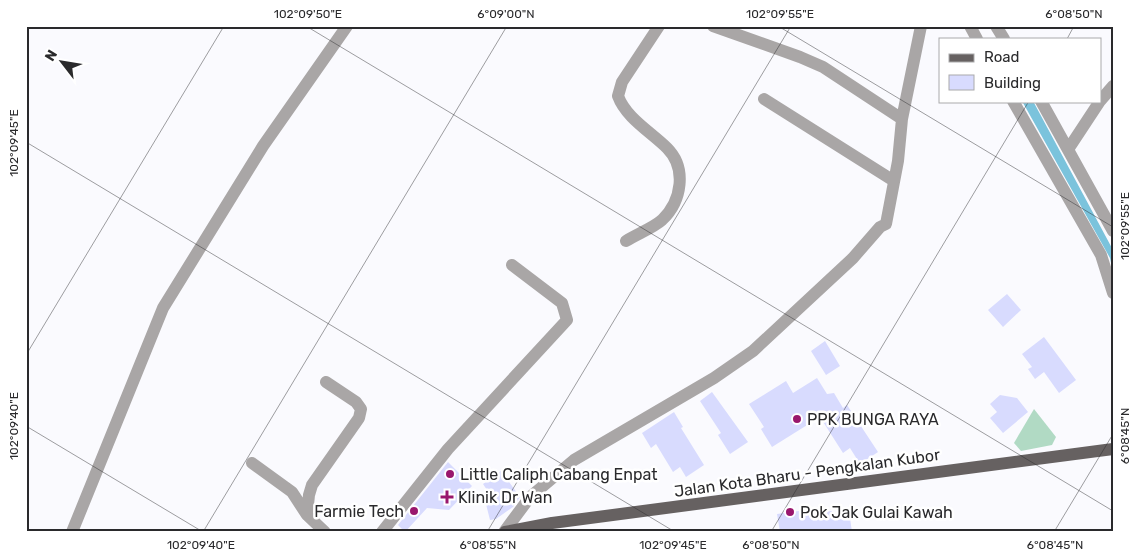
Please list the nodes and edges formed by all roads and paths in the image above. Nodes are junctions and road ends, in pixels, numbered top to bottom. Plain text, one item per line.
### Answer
1 (346, 26) edge
2 (659, 26) edge
3 (713, 26) edge
4 (921, 26) edge
5 (970, 26) edge
6 (996, 26) edge
7 (976, 38) edge
8 (1003, 38) edge
9 (1113, 86) edge
10 (764, 99) dead end
11 (1102, 99) edge
12 (1014, 102) edge
13 (1042, 102) edge
14 (1099, 102) edge
15 (902, 119) junction
16 (1069, 148) junction
17 (894, 181) junction
18 (1113, 231) edge
19 (626, 241) dead end
20 (512, 266) dead end
21 (1113, 293) edge
22 (326, 382) dead end
23 (1113, 449) edge
24 (252, 463) dead end
25 (307, 515) junction
26 (554, 527) edge
27 (72, 532) edge
28 (325, 532) edge
29 (382, 532) edge
30 (505, 532) edge

1 - 27 street
2 - 19 street
3 - 15 street
4 - 15 street
5 - 7 street
6 - 8 street
9 - 11 street
10 - 17 street
12 - 21 street
13 - 16 street
14 - 16 street
15 - 17 street
16 - 18 street
17 - 30 street
20 - 29 street
22 - 25 street
23 - 26 main road, Jalan Kota Bharu - Pengkalan Kubor
24 - 25 street
25 - 28 street
26 - 30 main road, Jalan Kota Bharu - Pengkalan Kubor

